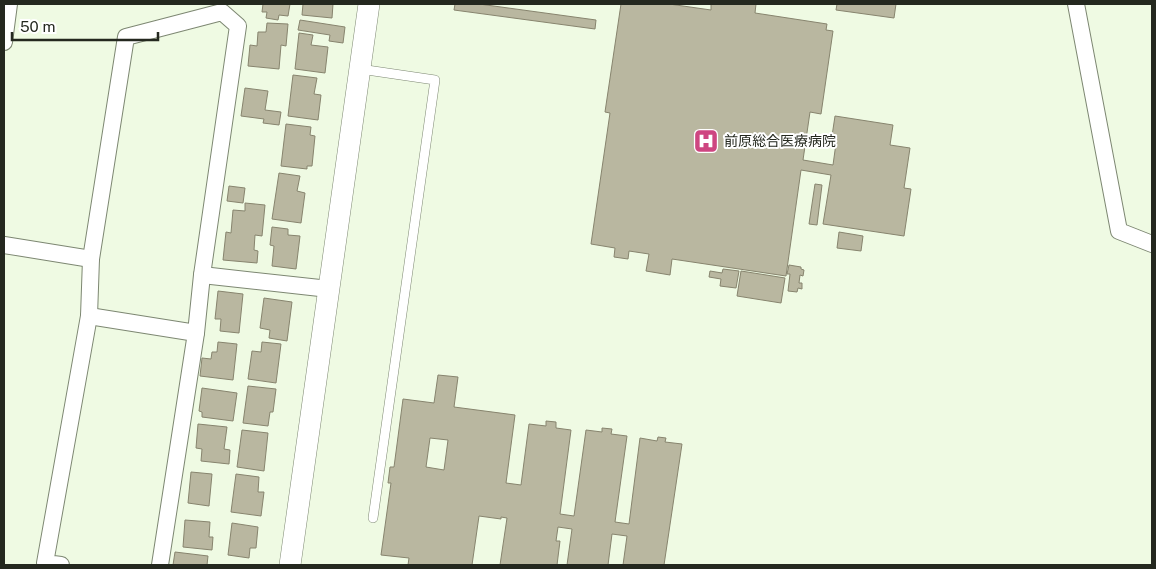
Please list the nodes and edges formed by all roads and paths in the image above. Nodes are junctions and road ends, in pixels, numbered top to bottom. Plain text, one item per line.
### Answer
1 (9, 4) edge
2 (369, 4) edge
3 (1076, 4) edge
4 (4, 42) edge
5 (360, 69) junction
6 (1152, 244) edge
7 (4, 245) edge
8 (91, 259) junction
9 (202, 275) junction
10 (329, 290) junction
11 (89, 316) junction
12 (196, 333) junction
13 (372, 518) dead end
14 (61, 565) edge
15 (160, 565) edge
16 (290, 565) edge

1 - 4 street
2 - 5 street
3 - 6 street
5 - 10 street
5 - 13 lane
7 - 8 street
8 - 9 street
8 - 11 street
9 - 10 street
9 - 12 street
10 - 16 street
11 - 12 street
11 - 14 street
12 - 15 street

